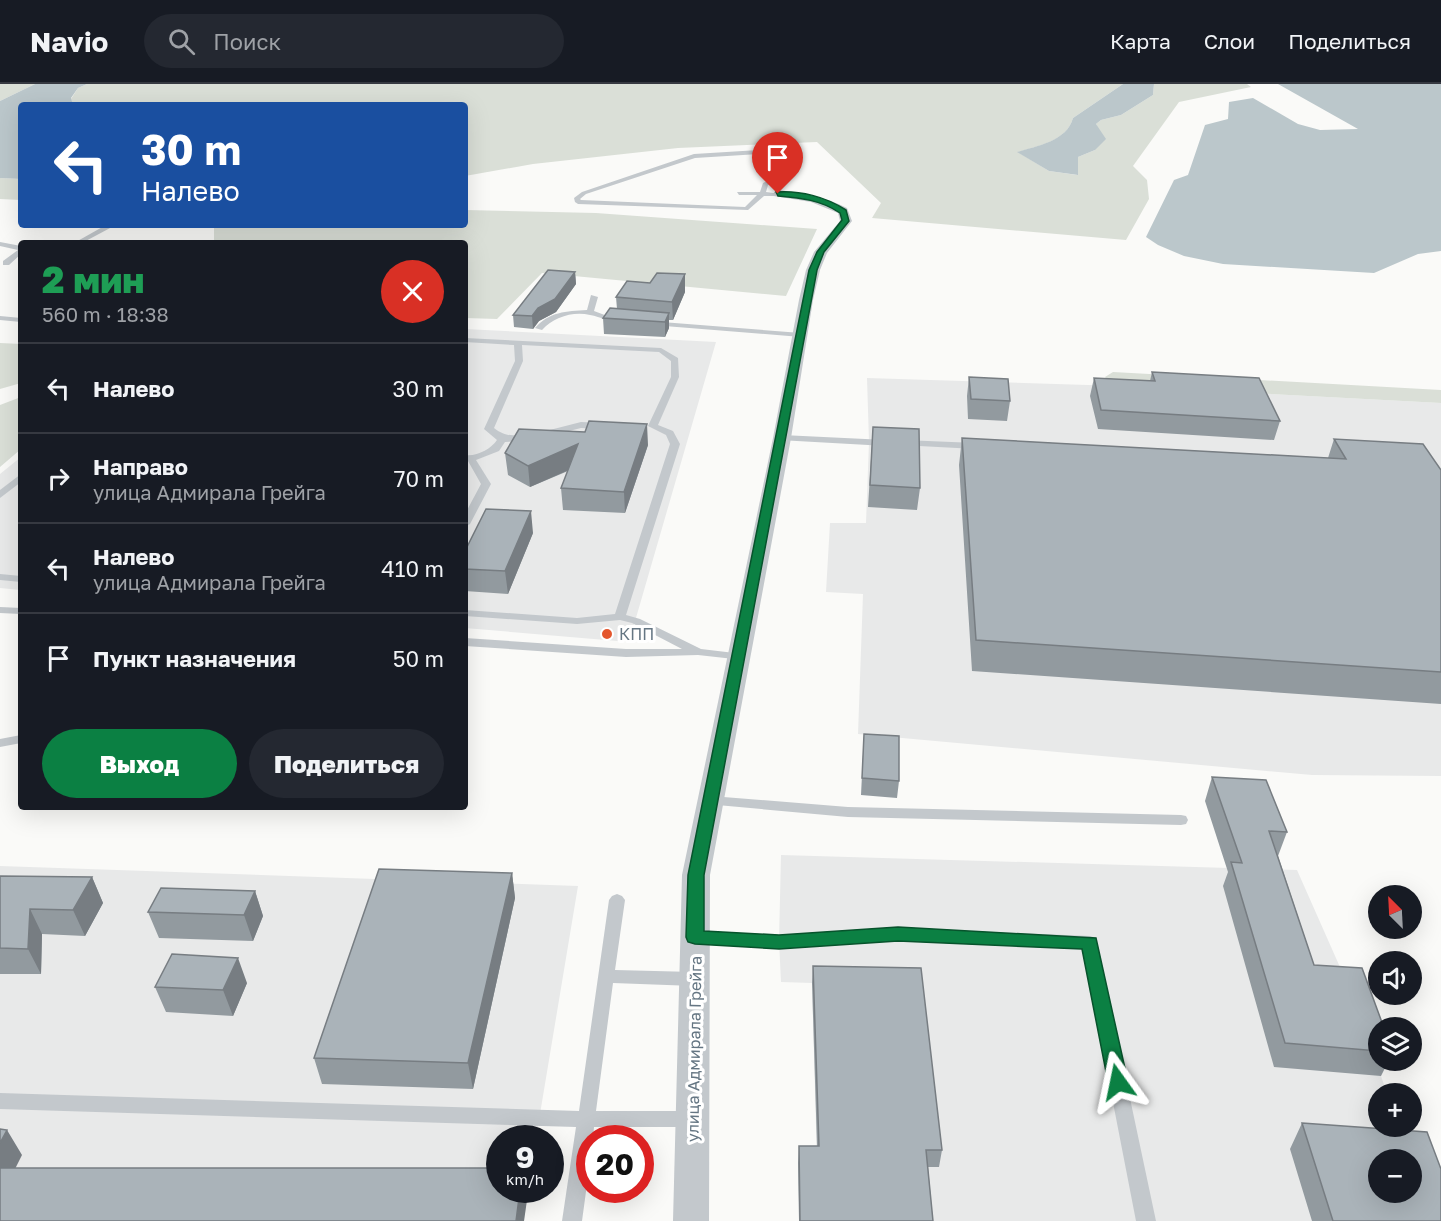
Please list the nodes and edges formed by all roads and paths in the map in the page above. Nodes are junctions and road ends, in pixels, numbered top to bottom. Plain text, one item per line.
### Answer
1 (739, 193) dead end
2 (771, 194) junction
3 (105, 228) edge
4 (83, 240) edge
5 (0, 244) edge
6 (18, 249) edge
7 (18, 253) edge
8 (6, 263) dead end
9 (594, 297) dead end
10 (590, 312) junction
11 (0, 318) edge
12 (18, 320) edge
13 (629, 321) edge
14 (639, 322) edge
15 (539, 328) dead end
16 (801, 334) junction
17 (468, 340) edge
18 (518, 342) junction
19 (615, 426) edge
20 (782, 438) junction
21 (502, 439) junction
22 (985, 446) edge
23 (468, 458) edge
24 (18, 480) edge
25 (0, 495) edge
26 (468, 518) edge
27 (0, 578) edge
28 (18, 579) edge
29 (0, 610) edge
30 (18, 611) edge
31 (468, 613) edge
32 (620, 617) junction
33 (468, 642) edge
34 (698, 652) junction
35 (739, 657) junction
36 (18, 740) edge
37 (0, 743) edge
38 (711, 801) junction
39 (1181, 820) dead end
40 (617, 900) dead end
41 (695, 937) junction
42 (605, 976) junction
43 (694, 979) junction
44 (0, 1101) edge
45 (585, 1119) junction
46 (693, 1119) junction
47 (572, 1221) edge
48 (691, 1221) edge
49 (1146, 1221) edge

1 - 2 lane
2 - 2 lane
2 - 16 street, улица Адмирала Грейга
3 - 4 lane
5 - 6 lane
7 - 8 lane
9 - 10 lane
10 - 13 lane
10 - 15 lane
11 - 12 lane
14 - 16 lane
16 - 20 street, улица Адмирала Грейга
17 - 18 lane
18 - 21 lane
18 - 32 lane
19 - 21 lane
20 - 22 lane
20 - 35 street, улица Адмирала Грейга
21 - 23 lane
23 - 26 lane
24 - 25 lane
27 - 28 lane
29 - 30 lane
31 - 32 lane
32 - 34 lane
33 - 34 lane
34 - 35 lane
35 - 38 street, улица Адмирала Грейга
36 - 37 lane
38 - 39 lane
38 - 41 street, улица Адмирала Грейга
40 - 42 lane
41 - 43 street, улица Адмирала Грейга
41 - 49 lane
42 - 43 lane
42 - 45 lane
43 - 46 street, улица Адмирала Грейга
44 - 45 lane
45 - 46 lane
45 - 47 lane
46 - 48 street, улица Адмирала Грейга

